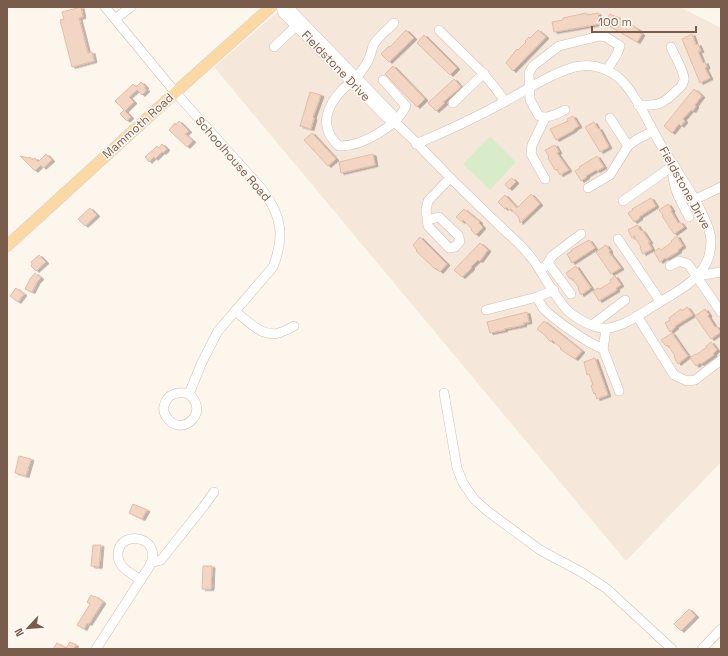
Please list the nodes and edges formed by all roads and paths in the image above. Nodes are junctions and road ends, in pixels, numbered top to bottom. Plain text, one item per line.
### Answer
1 (106, 7) edge
2 (131, 7) edge
3 (271, 7) edge
4 (281, 7) edge
5 (288, 7) edge
6 (115, 19) junction
7 (394, 23) dead end
8 (296, 26) junction
9 (439, 30) dead end
10 (274, 47) dead end
11 (671, 47) dead end
12 (607, 70) junction
13 (484, 73) junction
14 (354, 80) junction
15 (383, 80) dead end
16 (529, 87) junction
17 (175, 92) junction
18 (505, 102) junction
19 (453, 103) dead end
20 (638, 105) junction
21 (565, 110) dead end
22 (545, 118) junction
23 (610, 118) dead end
24 (394, 121) junction
25 (653, 131) junction
26 (416, 144) junction
27 (628, 146) junction
28 (674, 165) junction
29 (450, 178) junction
30 (545, 179) dead end
31 (721, 187) edge
32 (588, 188) dead end
33 (694, 200) junction
34 (623, 201) dead end
35 (689, 217) dead end
36 (428, 220) dead end
37 (581, 234) dead end
38 (618, 239) dead end
39 (7, 246) edge
40 (548, 263) junction
41 (670, 266) dead end
42 (541, 270) junction
43 (721, 272) edge
44 (697, 276) junction
45 (554, 290) junction
46 (571, 294) dead end
47 (537, 297) junction
48 (625, 300) dead end
49 (660, 301) junction
50 (235, 310) junction
51 (486, 310) dead end
52 (721, 312) edge
53 (637, 316) junction
54 (592, 325) junction
55 (294, 326) dead end
56 (606, 329) junction
57 (602, 349) junction
58 (721, 360) edge
59 (619, 391) dead end
60 (189, 394) dead end
61 (444, 394) dead end
62 (214, 492) dead end
63 (152, 562) junction
64 (141, 580) junction
65 (721, 629) edge
66 (96, 649) edge
67 (672, 649) edge
68 (702, 649) edge

1 - 6 street, Schoolhouse Road
2 - 6 street
3 - 17 main road, Mammoth Road
4 - 8 street, Fieldstone Drive
5 - 14 street, Fieldstone Drive
6 - 17 street, Schoolhouse Road
7 - 14 street
8 - 10 street
8 - 14 street, Fieldstone Drive
9 - 13 street
11 - 20 street
12 - 16 street, Fieldstone Drive
12 - 16 street
12 - 20 street, Fieldstone Drive
13 - 18 street
13 - 19 street
14 - 24 street, Fieldstone Drive
14 - 24 street
15 - 24 street
16 - 18 street, Fieldstone Drive
16 - 22 street
17 - 39 main road, Mammoth Road
17 - 50 street, Schoolhouse Road
18 - 26 street, Fieldstone Drive
20 - 25 street, Fieldstone Drive
21 - 22 street
22 - 30 street
23 - 27 street
24 - 26 street, Fieldstone Drive
25 - 27 street
25 - 28 street, Fieldstone Drive
26 - 29 street, Fieldstone Drive
27 - 32 street
28 - 33 street, Fieldstone Drive
28 - 34 street
28 - 35 street
29 - 36 street
29 - 42 street, Fieldstone Drive
31 - 33 street
33 - 44 street, Fieldstone Drive
37 - 40 street
38 - 49 street
40 - 42 street
40 - 46 street
41 - 44 street
42 - 45 street, Fieldstone Drive
43 - 44 street
44 - 49 street, Fieldstone Drive
44 - 52 street
45 - 47 street
45 - 54 street, Fieldstone Drive
47 - 51 street
47 - 57 street
48 - 54 street
49 - 53 street, Fieldstone Drive
50 - 55 street
50 - 60 street, Schoolhouse Road
53 - 56 street, Fieldstone Drive
53 - 58 street
54 - 56 street, Fieldstone Drive
56 - 57 street
57 - 59 street
61 - 67 street
62 - 63 street
63 - 64 street
63 - 64 street
64 - 66 street
65 - 68 street

